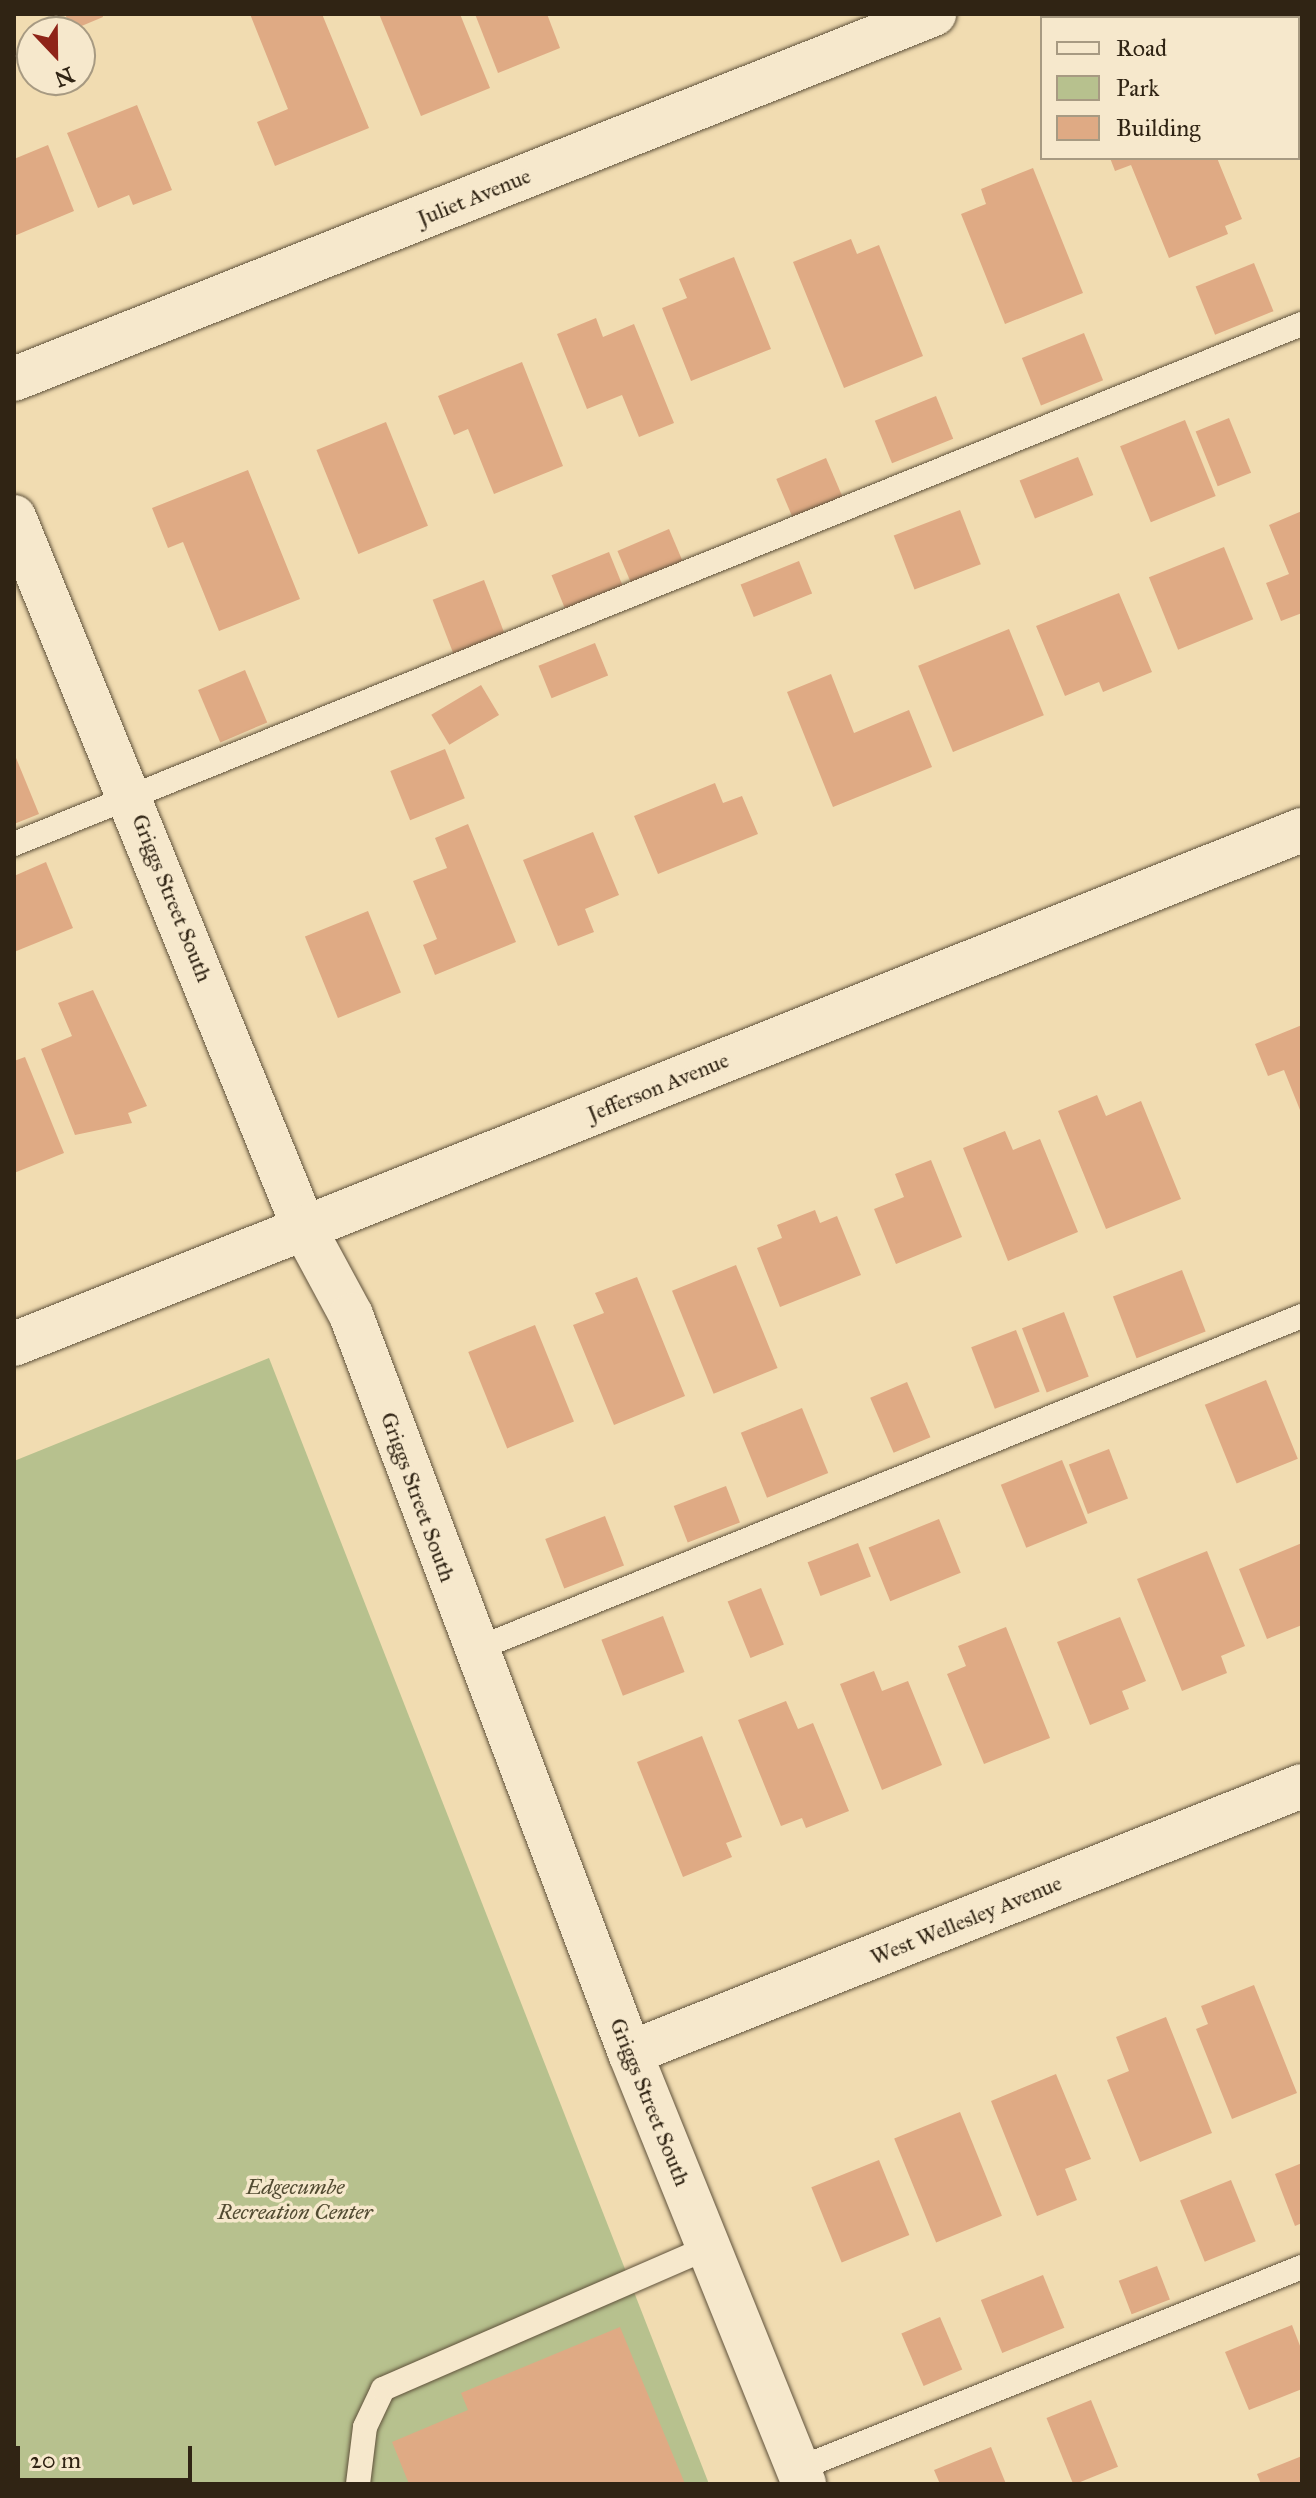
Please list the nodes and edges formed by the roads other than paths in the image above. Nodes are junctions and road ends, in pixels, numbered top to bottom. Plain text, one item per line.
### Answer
1 (934, 14) edge
2 (1302, 324) edge
3 (14, 379) edge
4 (14, 517) edge
5 (131, 797) junction
6 (1302, 830) edge
7 (14, 844) edge
8 (304, 1228) junction
9 (1302, 1316) edge
10 (14, 1344) edge
11 (474, 1650) junction
12 (1302, 1786) edge
13 (630, 2053) junction
14 (708, 2248) junction
15 (1302, 2267) edge
16 (801, 2476) edge
17 (358, 2484) edge

1 - 3 street, Juliet Avenue
2 - 5 lane
4 - 5 street, Griggs Street South
5 - 7 lane
5 - 8 street, Griggs Street South
6 - 8 street, Jefferson Avenue
8 - 10 street, Jefferson Avenue
8 - 11 street, Griggs Street South
9 - 11 lane
11 - 13 street, Griggs Street South
12 - 13 street, West Wellesley Avenue
13 - 14 street, Griggs Street South
14 - 16 street, Griggs Street South
14 - 17 lane
15 - 16 lane

